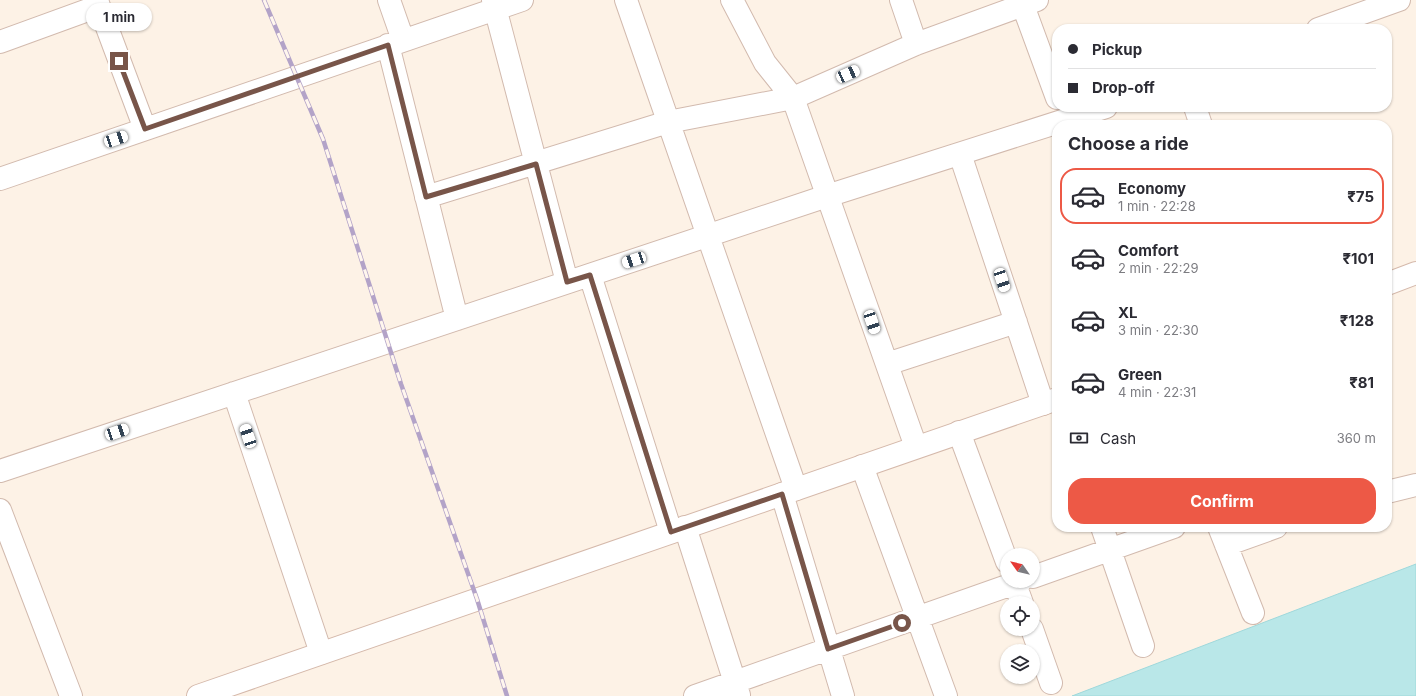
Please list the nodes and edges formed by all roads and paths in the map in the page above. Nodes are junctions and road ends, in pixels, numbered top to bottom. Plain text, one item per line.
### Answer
1 (389, 0) edge
2 (522, 0) edge
3 (626, 0) edge
4 (732, 0) edge
5 (900, 0) edge
6 (1399, 0) edge
7 (1027, 1) edge
8 (98, 3) edge
9 (494, 4) edge
10 (1332, 24) edge
11 (0, 42) edge
12 (395, 43) junction
13 (916, 44) junction
14 (1052, 82) edge
15 (793, 98) junction
16 (1085, 112) edge
17 (1064, 117) edge
18 (1052, 121) edge
19 (668, 122) junction
20 (145, 129) junction
21 (960, 154) junction
22 (536, 164) junction
23 (0, 179) edge
24 (827, 196) junction
25 (426, 197) junction
26 (708, 235) junction
27 (1416, 273) edge
28 (590, 275) junction
29 (567, 282) junction
30 (1392, 282) edge
31 (457, 319) junction
32 (1016, 322) junction
33 (887, 364) junction
34 (234, 393) junction
35 (1050, 401) edge
36 (959, 432) junction
37 (916, 447) junction
38 (862, 466) junction
39 (0, 471) edge
40 (1416, 485) edge
41 (789, 491) junction
42 (1392, 491) edge
43 (0, 510) edge
44 (678, 529) junction
45 (1104, 532) edge
46 (1159, 532) edge
47 (1246, 532) edge
48 (1222, 536) edge
49 (1002, 548) edge
50 (1110, 549) junction
51 (1040, 573) edge
52 (1000, 588) edge
53 (1253, 614) dead end
54 (917, 618) junction
55 (1034, 636) edge
56 (1143, 646) dead end
57 (828, 649) junction
58 (321, 653) junction
59 (1051, 683) dead end
60 (737, 689) edge
61 (71, 696) edge
62 (198, 696) edge
63 (695, 696) edge
64 (843, 696) edge
65 (946, 696) edge

1 - 12 street
2 - 9 street
3 - 19 street
4 - 15 street
5 - 13 street
6 - 10 street
7 - 13 street
7 - 14 street
8 - 11 street
8 - 20 street
9 - 12 street
9 - 22 street
12 - 20 street
12 - 25 street
13 - 15 street
15 - 19 street
15 - 24 street
16 - 17 street
18 - 21 street
19 - 22 street
19 - 26 street
20 - 23 street
21 - 24 street
21 - 32 street
22 - 25 street
22 - 29 street
24 - 26 street
24 - 33 street
25 - 31 street
26 - 28 street
26 - 41 street
27 - 30 street
28 - 29 street
28 - 44 street
29 - 31 street
31 - 34 street
32 - 33 street
32 - 35 street
33 - 37 street
34 - 39 street
34 - 58 street
35 - 36 street
36 - 37 street
36 - 49 street
37 - 38 street
38 - 41 street
38 - 54 street
40 - 42 street
41 - 44 street
41 - 57 street
43 - 61 street
44 - 58 street
44 - 60 street
45 - 50 street
46 - 50 street
47 - 48 street
48 - 53 street
50 - 51 street
50 - 56 street
52 - 54 street
54 - 57 street
54 - 65 street
55 - 59 street
57 - 60 street
57 - 64 street
58 - 62 street
60 - 63 street

